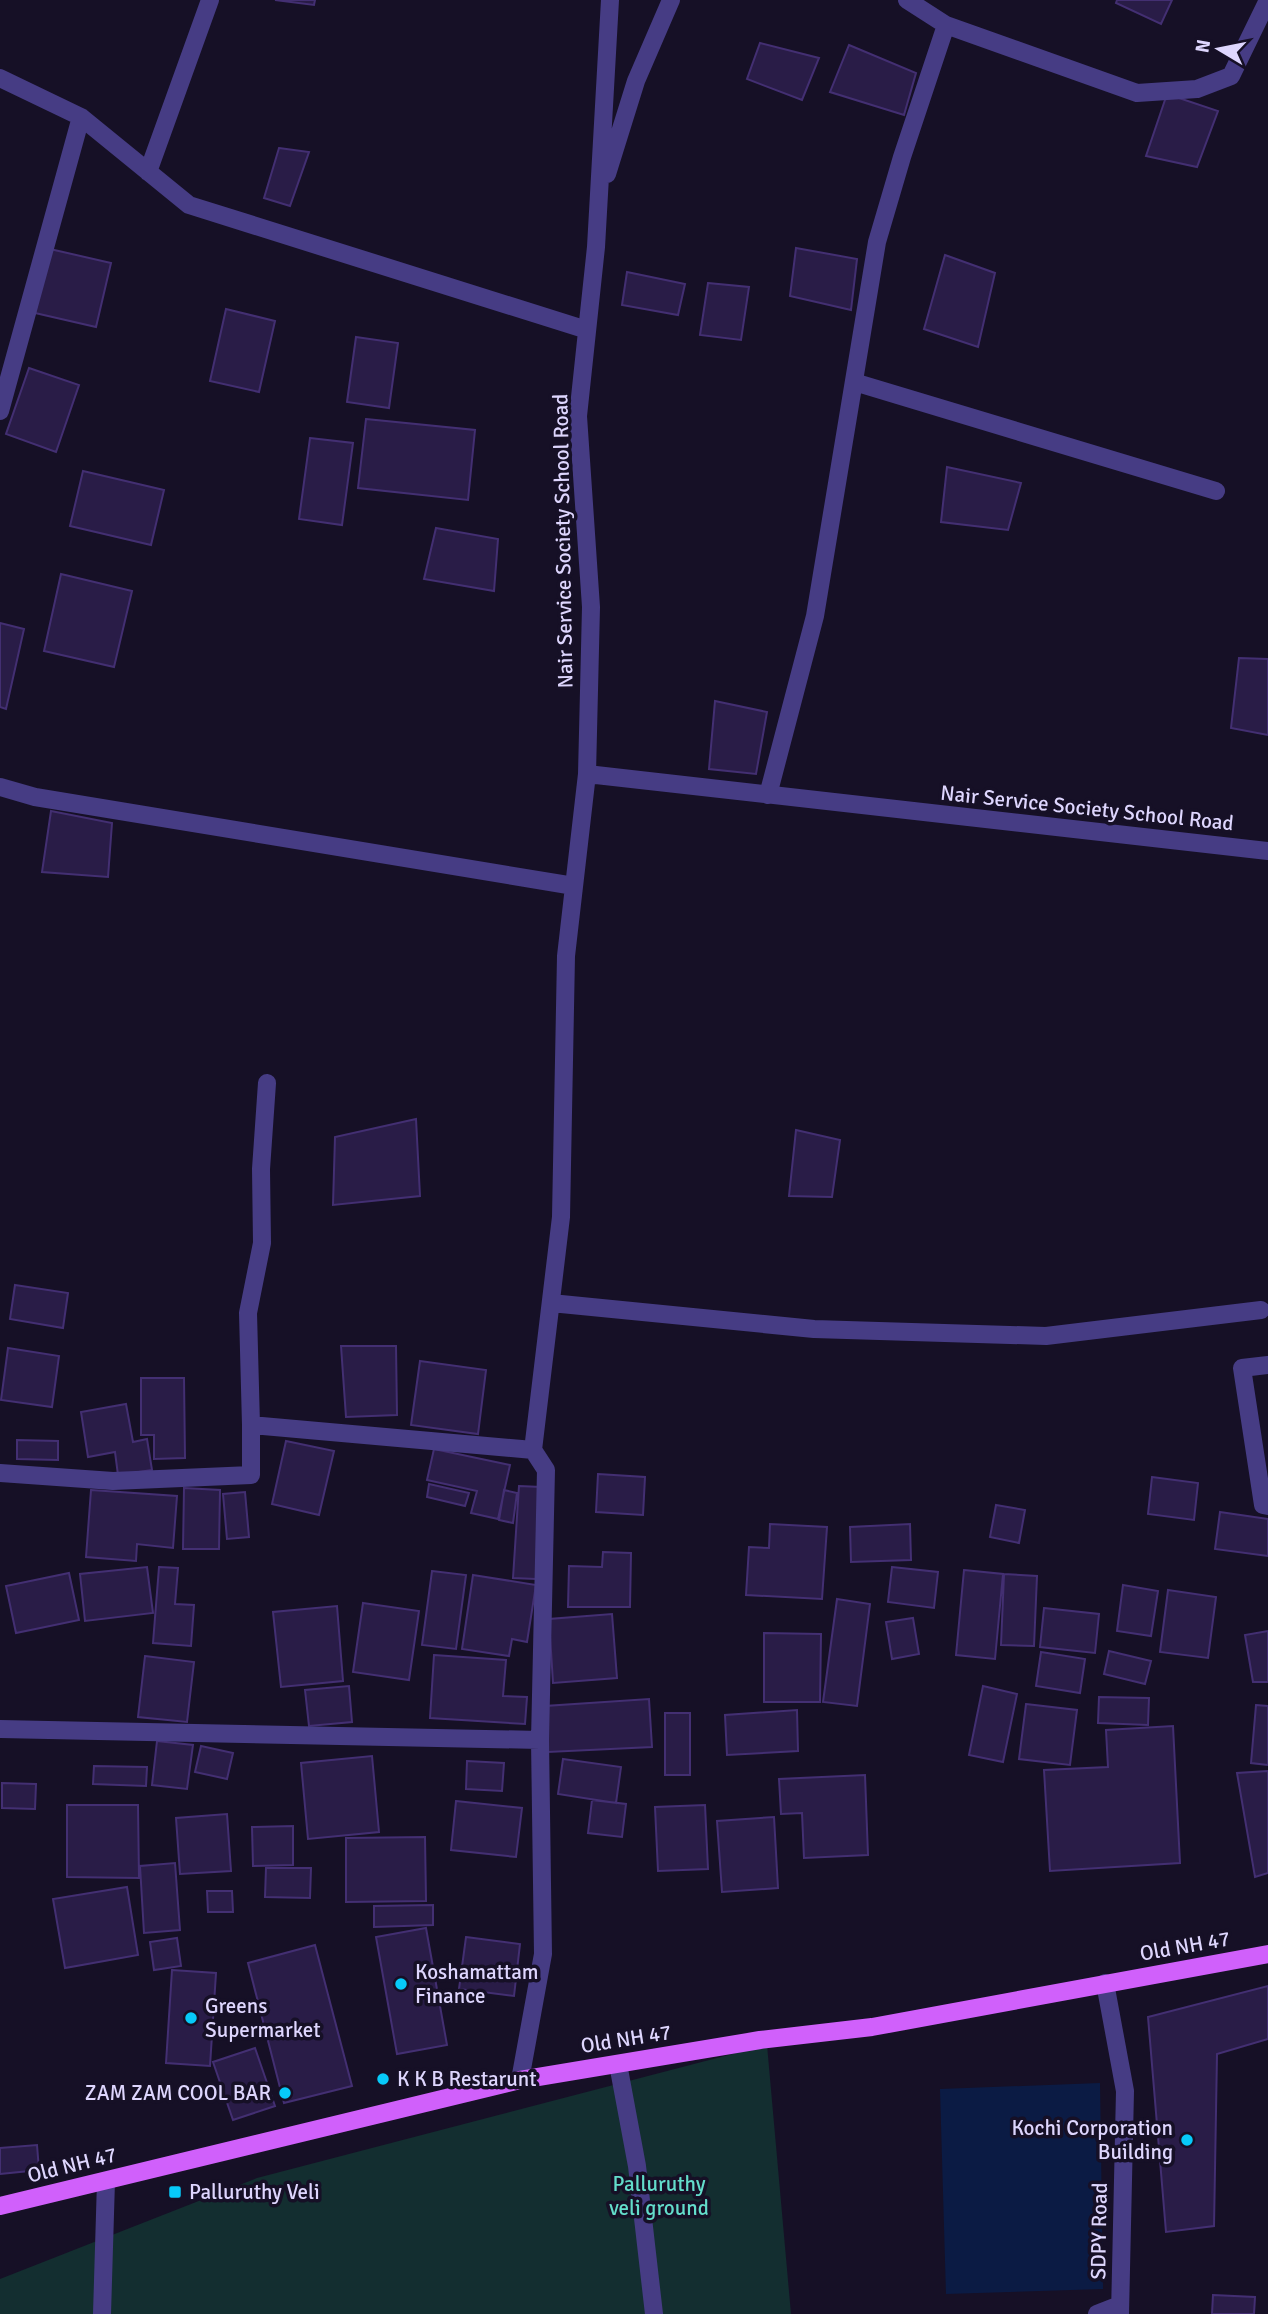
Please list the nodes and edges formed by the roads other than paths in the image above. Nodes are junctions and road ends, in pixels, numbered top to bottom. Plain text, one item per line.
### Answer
1 (210, 0) edge
2 (610, 0) edge
3 (671, 0) edge
4 (906, 0) edge
5 (1268, 0) edge
6 (946, 25) junction
7 (0, 78) edge
8 (81, 117) junction
9 (148, 172) junction
10 (598, 200) junction
11 (587, 330) junction
12 (854, 382) junction
13 (0, 411) edge
14 (1216, 491) dead end
15 (587, 774) junction
16 (0, 788) edge
17 (768, 794) junction
18 (1268, 851) edge
19 (574, 886) junction
20 (267, 1083) dead end
21 (551, 1303) junction
22 (1261, 1310) dead end
23 (1268, 1365) edge
24 (251, 1425) junction
25 (533, 1450) junction
26 (0, 1473) edge
27 (1268, 1506) edge
28 (0, 1729) edge
29 (540, 1740) junction
30 (1268, 1954) edge
31 (1105, 1983) junction
32 (618, 2064) junction
33 (520, 2080) junction
34 (106, 2180) junction
35 (0, 2206) edge
36 (1120, 2310) edge
37 (102, 2314) edge
38 (654, 2314) edge
39 (1097, 2314) edge

1 - 9 street
2 - 10 street, Nair Service Society School Road
3 - 10 street
4 - 6 street
5 - 6 street
6 - 12 street
7 - 8 street
8 - 9 street
8 - 13 street
9 - 11 street
10 - 11 street, Nair Service Society School Road
11 - 15 street, Nair Service Society School Road
12 - 14 street
12 - 17 street
15 - 17 street, Nair Service Society School Road
15 - 19 street
16 - 19 street
17 - 18 street, Nair Service Society School Road
19 - 21 street
20 - 24 street
21 - 22 street
21 - 25 street
23 - 27 street
24 - 25 street
24 - 26 street
25 - 29 street
28 - 29 street
29 - 33 street
30 - 31 main road, Old NH 47
31 - 32 main road, Old NH 47
31 - 36 street, SDPY Road
32 - 33 main road, Old NH 47
32 - 38 street
33 - 34 main road, Old NH 47
34 - 35 main road, Old NH 47
34 - 37 street
36 - 39 street

